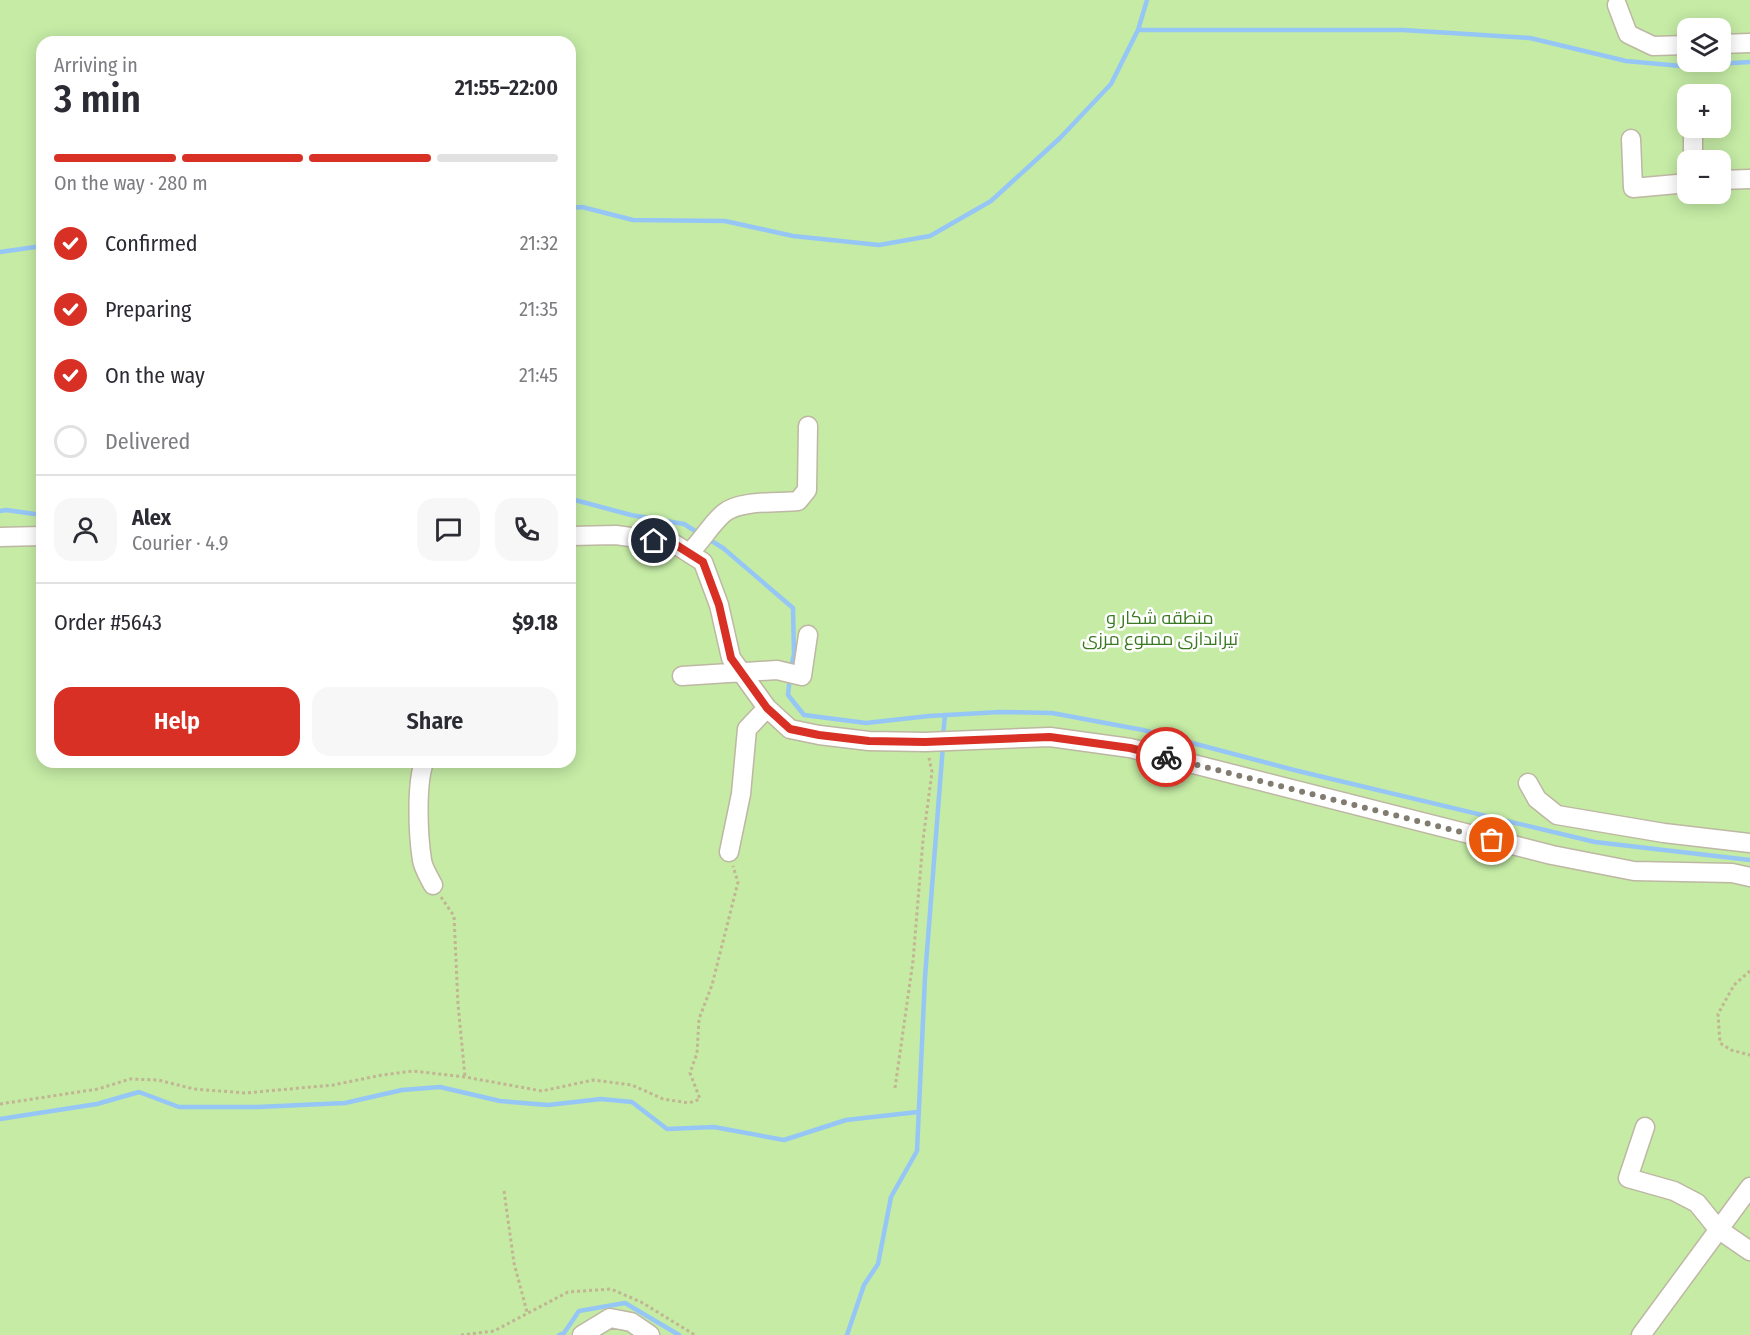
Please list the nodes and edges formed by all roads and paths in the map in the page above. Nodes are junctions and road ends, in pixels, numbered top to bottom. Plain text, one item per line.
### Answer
1 (1617, 5) dead end
2 (1731, 44) edge
3 (1750, 44) edge
4 (1677, 45) edge
5 (1631, 139) dead end
6 (1750, 179) edge
7 (1731, 180) edge
8 (1677, 184) edge
9 (808, 426) dead end
10 (36, 536) edge
11 (576, 536) edge
12 (0, 537) edge
13 (695, 548) junction
14 (808, 635) dead end
15 (742, 673) junction
16 (682, 676) dead end
17 (767, 708) junction
18 (931, 741) junction
19 (422, 768) edge
20 (1528, 783) dead end
21 (1750, 843) edge
22 (729, 852) joint
23 (1750, 877) edge
24 (433, 885) joint
25 (1750, 971) edge
26 (1750, 1054) edge
27 (465, 1077) junction
28 (895, 1089) dead end
29 (0, 1104) edge
30 (1645, 1127) dead end
31 (1750, 1187) edge
32 (504, 1191) dead end
33 (1718, 1229) junction
34 (1750, 1251) edge
35 (527, 1312) junction
36 (460, 1335) edge
37 (582, 1335) edge
38 (650, 1335) edge
39 (695, 1335) edge
40 (1641, 1335) edge

1 - 4 street
2 - 3 street
5 - 8 street
6 - 7 street
9 - 13 street
10 - 12 street
11 - 13 street
13 - 15 street
14 - 15 street
15 - 16 street
15 - 17 street
17 - 18 street
17 - 22 street
18 - 23 street
18 - 28 path
19 - 24 street
20 - 21 street
22 - 27 path
24 - 27 path
25 - 26 path
27 - 29 path
30 - 33 street
31 - 33 street
32 - 35 path
33 - 34 street
33 - 40 street
35 - 36 path
35 - 39 path
37 - 38 street

